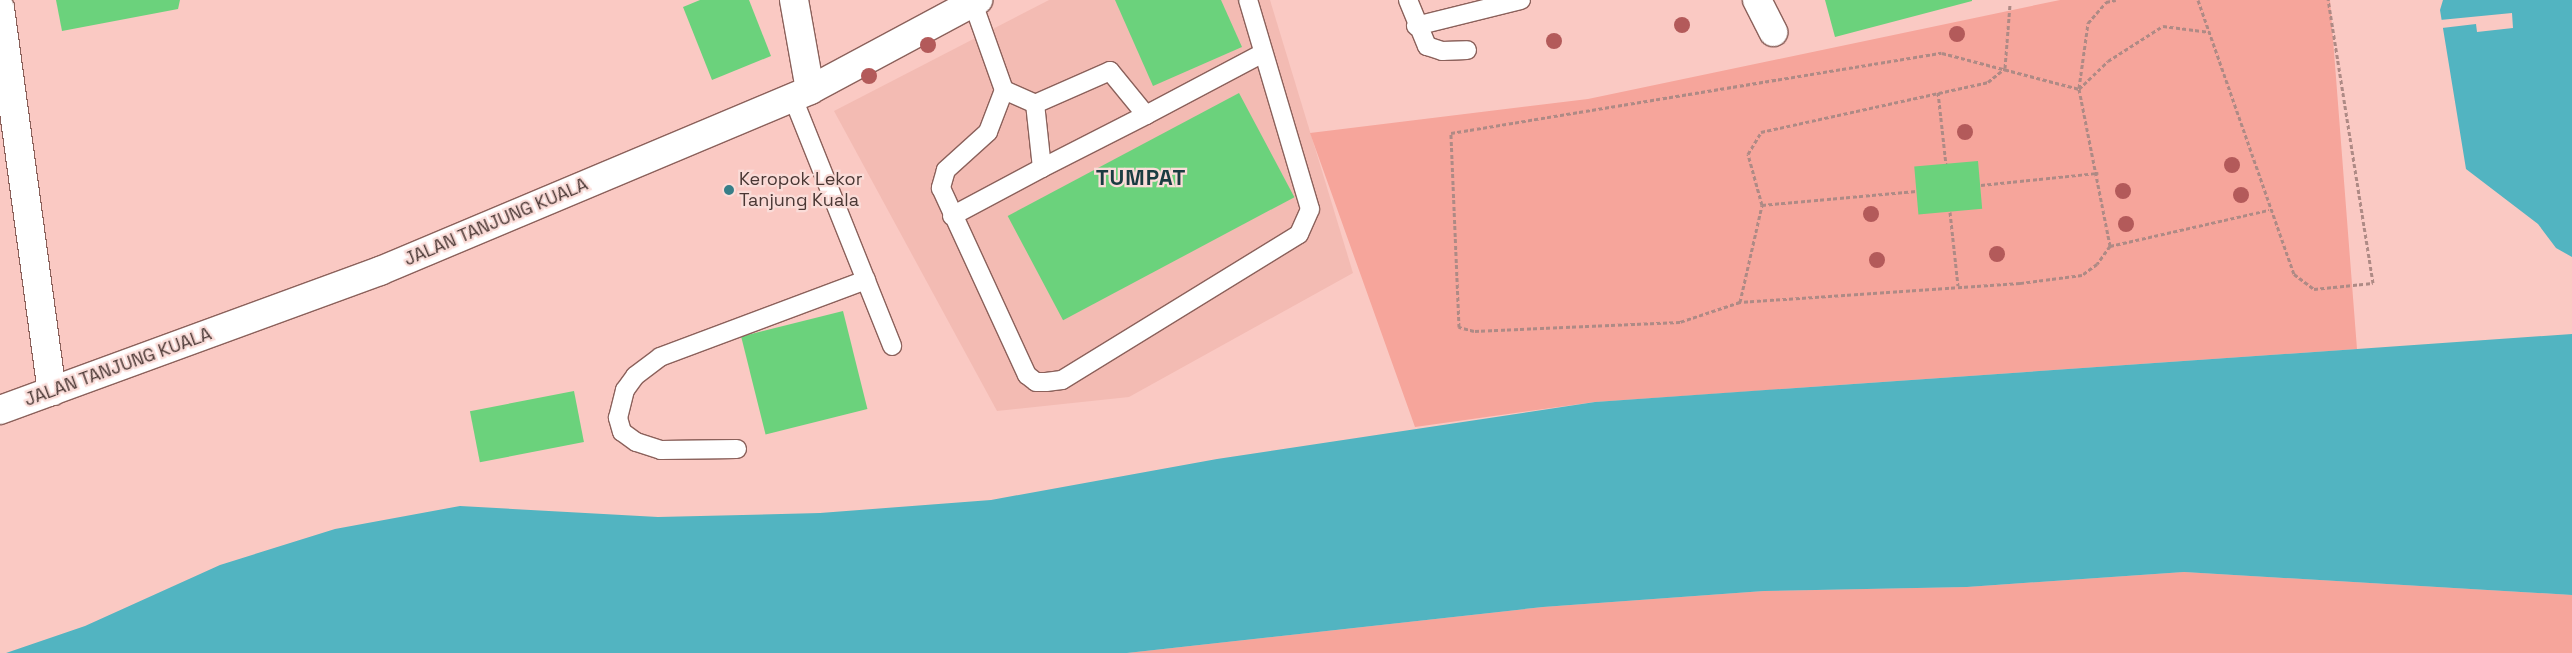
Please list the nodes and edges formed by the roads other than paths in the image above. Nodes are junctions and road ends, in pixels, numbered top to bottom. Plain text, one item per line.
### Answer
1 (794, 0) edge
2 (1248, 0) edge
3 (1408, 0) edge
4 (1521, 0) edge
5 (1757, 0) edge
6 (975, 2) edge
7 (0, 8) edge
8 (1416, 26) junction
9 (1773, 32) dead end
10 (1467, 50) dead end
11 (1263, 53) junction
12 (1004, 90) junction
13 (802, 94) junction
14 (1034, 104) junction
15 (1146, 115) junction
16 (1042, 168) junction
17 (952, 216) junction
18 (866, 280) junction
19 (892, 346) dead end
20 (52, 391) junction
21 (0, 410) edge
22 (737, 449) dead end

1 - 13 street
2 - 11 lane
3 - 8 lane
4 - 8 lane
5 - 9 street
6 - 12 lane
6 - 13 street, JALAN TANJUNG KUALA
7 - 20 street
8 - 10 lane
11 - 15 lane
11 - 17 lane
12 - 14 lane
12 - 17 lane
13 - 18 lane
13 - 20 street, JALAN TANJUNG KUALA
14 - 15 lane
14 - 16 lane
15 - 16 lane
16 - 17 lane
18 - 19 lane
18 - 22 lane
20 - 21 street, JALAN TANJUNG KUALA

